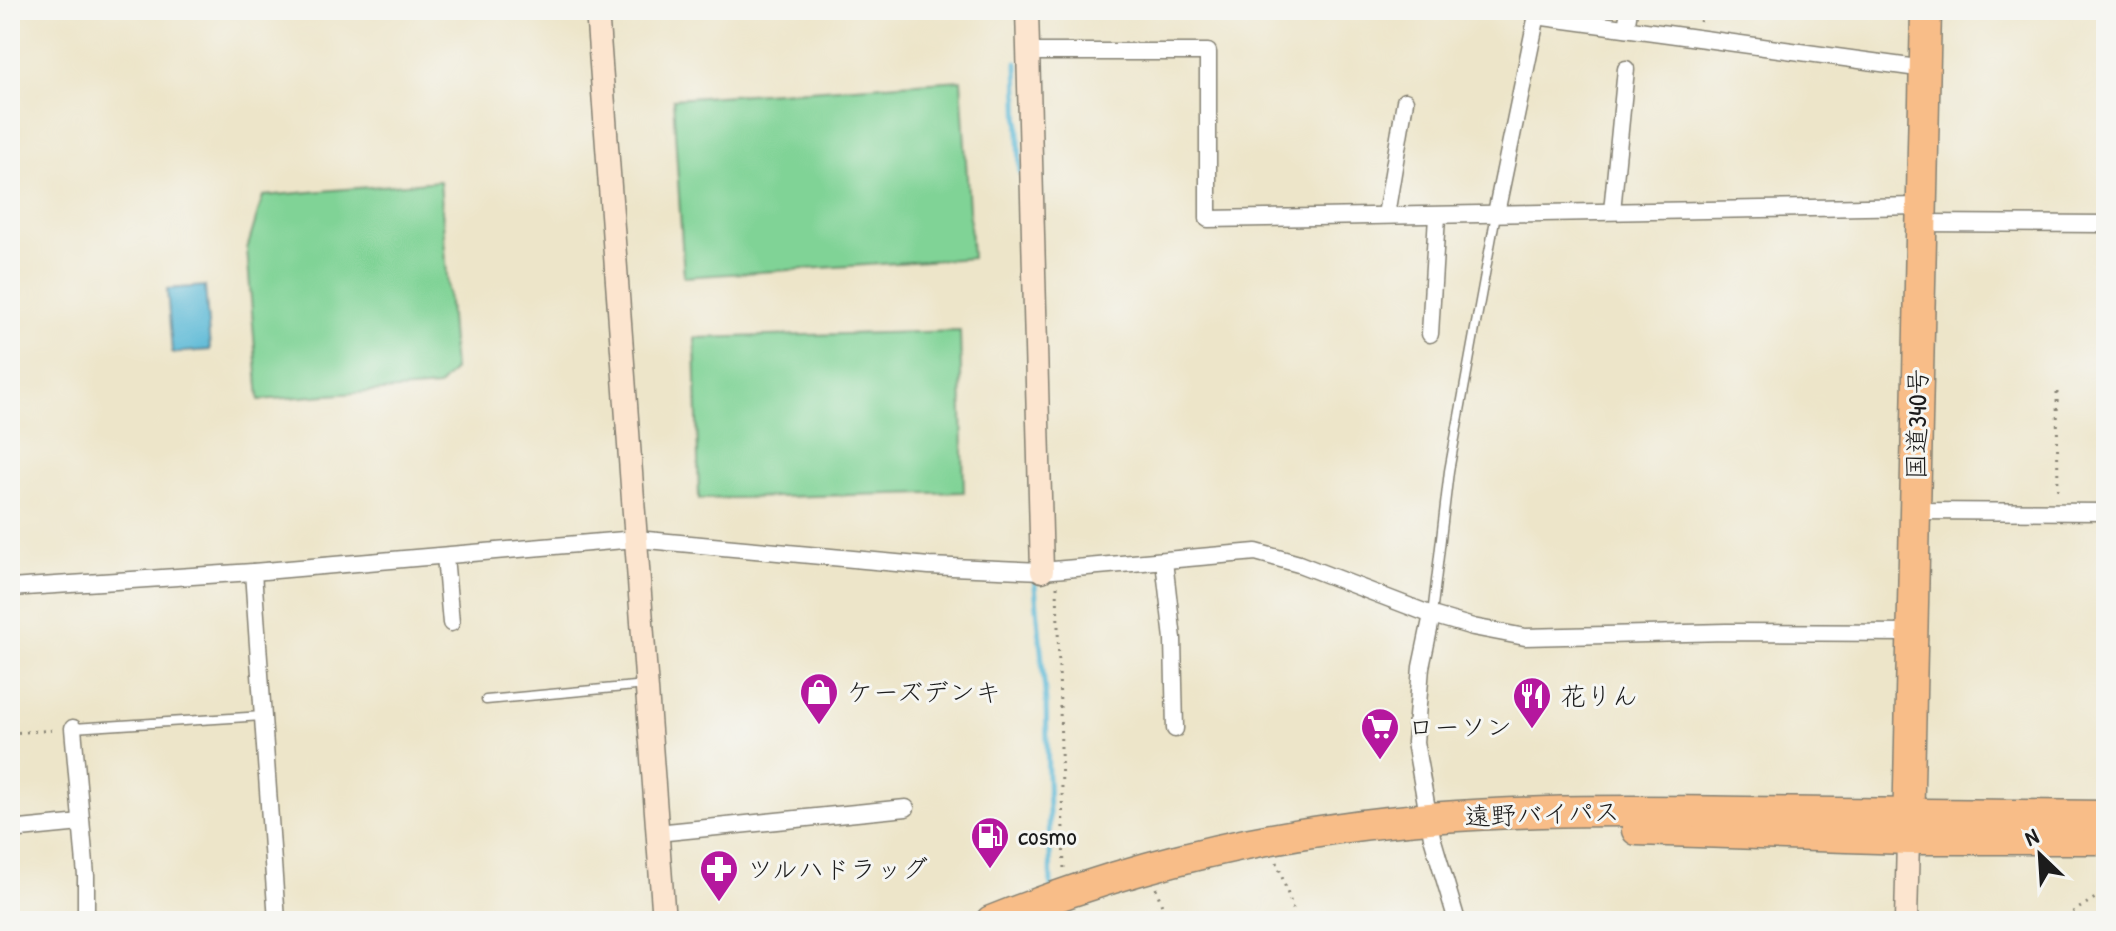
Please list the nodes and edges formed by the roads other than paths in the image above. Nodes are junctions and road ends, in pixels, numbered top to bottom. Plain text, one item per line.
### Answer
1 (597, 10) edge
2 (1027, 10) edge
3 (1629, 10) edge
4 (1926, 10) edge
5 (1537, 13) edge
6 (1626, 28) junction
7 (1028, 52) junction
8 (1626, 69) dead end
9 (1925, 69) junction
10 (1405, 101) dead end
11 (1612, 211) junction
12 (1496, 213) junction
13 (1920, 214) junction
14 (1386, 215) junction
15 (1437, 216) junction
16 (2105, 224) edge
17 (1430, 334) dead end
18 (1915, 511) junction
19 (2106, 512) edge
20 (636, 539) junction
21 (445, 556) junction
22 (1164, 561) junction
23 (1050, 571) junction
24 (253, 572) junction
25 (10, 588) edge
26 (1432, 615) junction
27 (451, 623) dead end
28 (1914, 633) junction
29 (647, 685) junction
30 (486, 700) dead end
31 (263, 716) junction
32 (73, 728) joint
33 (1175, 729) dead end
34 (906, 808) dead end
35 (2106, 816) edge
36 (81, 823) junction
37 (1908, 826) junction
38 (1430, 828) junction
39 (10, 830) edge
40 (657, 833) junction
41 (2106, 839) edge
42 (86, 921) edge
43 (277, 921) edge
44 (664, 921) edge
45 (991, 921) edge
46 (1046, 921) edge
47 (1457, 921) edge
48 (1906, 921) edge

1 - 20 street
2 - 7 street
3 - 6 street
4 - 9 highway, 国道340号
5 - 6 street
5 - 12 street
6 - 9 street
7 - 14 street
7 - 23 street
8 - 11 street
9 - 13 highway, 国道340号
10 - 14 street
11 - 12 street
11 - 13 street
12 - 15 street
12 - 26 lane
13 - 16 street
13 - 18 highway, 国道340号
14 - 15 street
15 - 17 street
18 - 19 street
18 - 28 highway, 国道340号
20 - 21 street
20 - 23 street
20 - 29 street
21 - 24 street
21 - 27 street
22 - 23 street
22 - 26 street
22 - 33 street
24 - 25 street
24 - 31 street
26 - 28 street
26 - 38 street
28 - 37 highway, 国道340号
29 - 30 lane
29 - 40 street
31 - 32 lane
31 - 43 street
32 - 36 street
34 - 40 street
35 - 37 highway, 遠野バイパス
36 - 39 street
36 - 42 street
37 - 38 highway, 遠野バイパス
37 - 41 highway, 遠野バイパス
37 - 48 street
38 - 45 highway, 遠野バイパス
38 - 46 highway, 遠野バイパス
38 - 47 street
40 - 44 street

